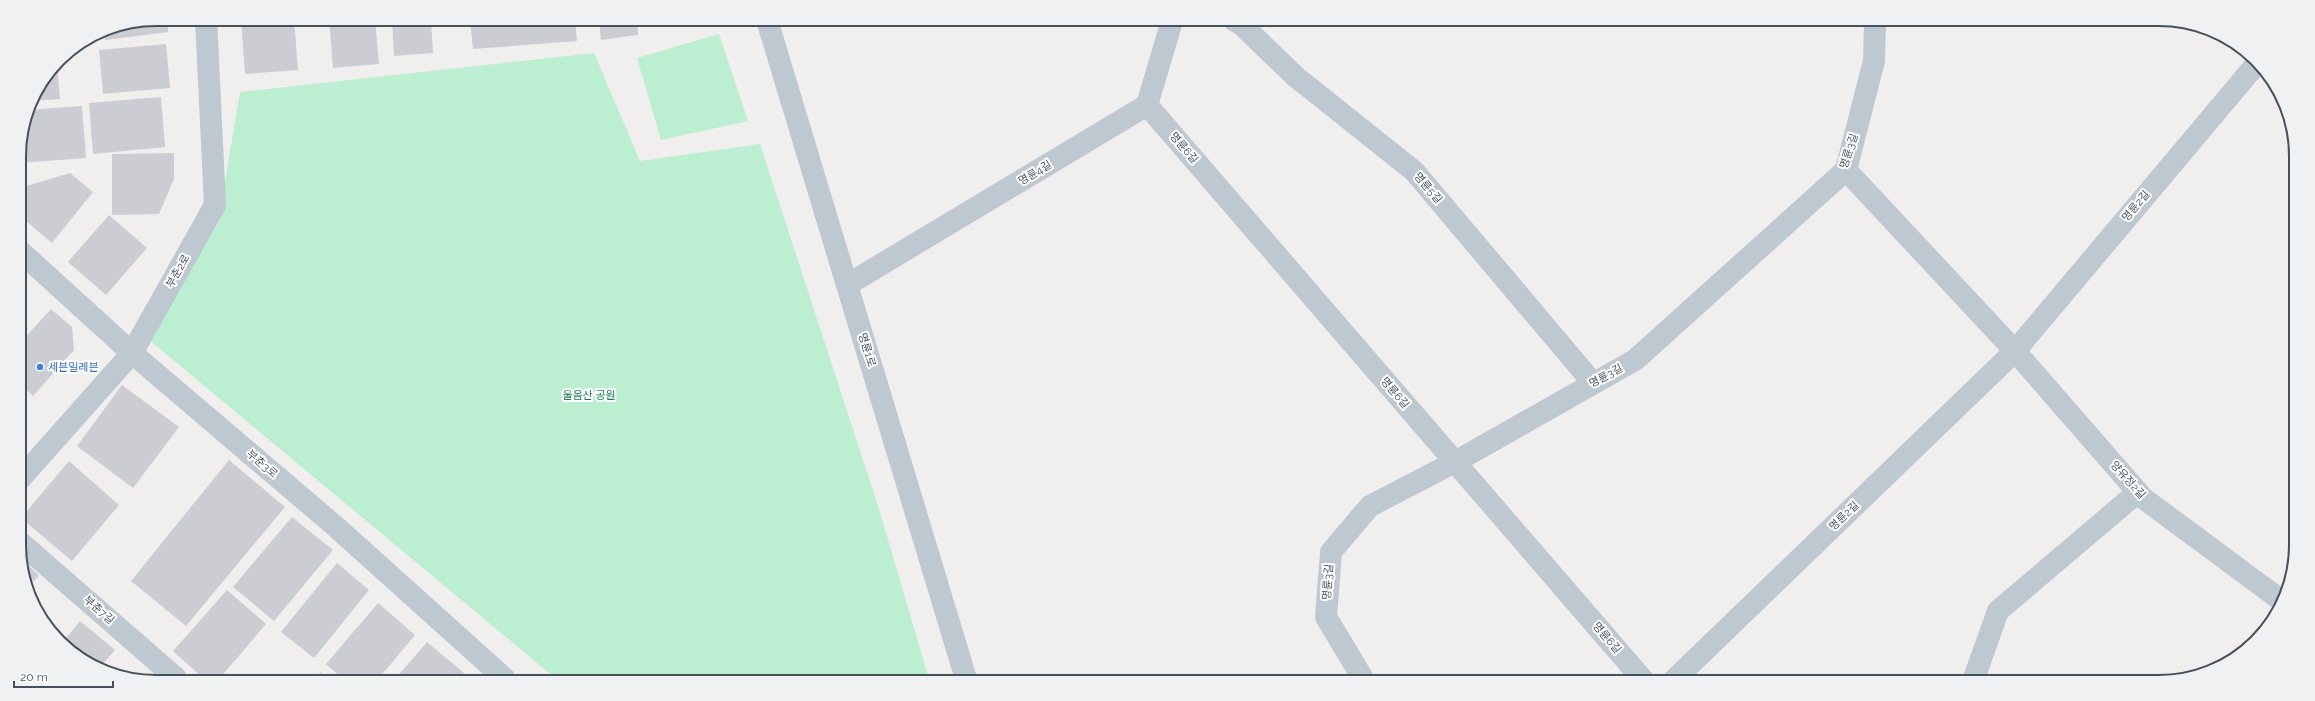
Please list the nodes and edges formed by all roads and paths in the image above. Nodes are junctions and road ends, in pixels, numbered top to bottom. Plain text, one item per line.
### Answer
1 (206, 26) edge
2 (769, 26) edge
3 (1171, 26) edge
4 (1243, 26) edge
5 (1875, 26) edge
6 (2254, 67) edge
7 (1147, 106) junction
8 (1846, 170) junction
9 (26, 256) edge
10 (847, 285) junction
11 (2015, 351) junction
12 (132, 353) junction
13 (1594, 383) junction
14 (1455, 462) junction
15 (26, 472) edge
16 (2138, 492) junction
17 (26, 547) edge
18 (2278, 598) edge
19 (173, 675) edge
20 (501, 675) edge
21 (965, 675) edge
22 (1361, 675) edge
23 (1639, 675) edge
24 (1678, 675) edge
25 (1976, 675) edge

1 - 12 street, 부춘2로
2 - 10 street, 명륜1로
3 - 7 street
4 - 13 street, 명륜5길
5 - 8 street, 명륜3길
6 - 11 street, 명륜2길
7 - 10 street, 명륜4길
7 - 14 street, 명륜6길
8 - 11 street
8 - 13 street, 명륜3길
9 - 12 street, 부춘3로
10 - 21 street, 명륜1로
11 - 16 street, 양유정2길
11 - 24 street, 명륜2길
12 - 15 street, 부춘2로
12 - 20 street, 부춘3로
13 - 14 street, 명륜3길
14 - 22 street, 명륜3길
14 - 23 street, 명륜6길
16 - 18 street, 양유정2길
16 - 25 street
17 - 19 street, 부춘7길

